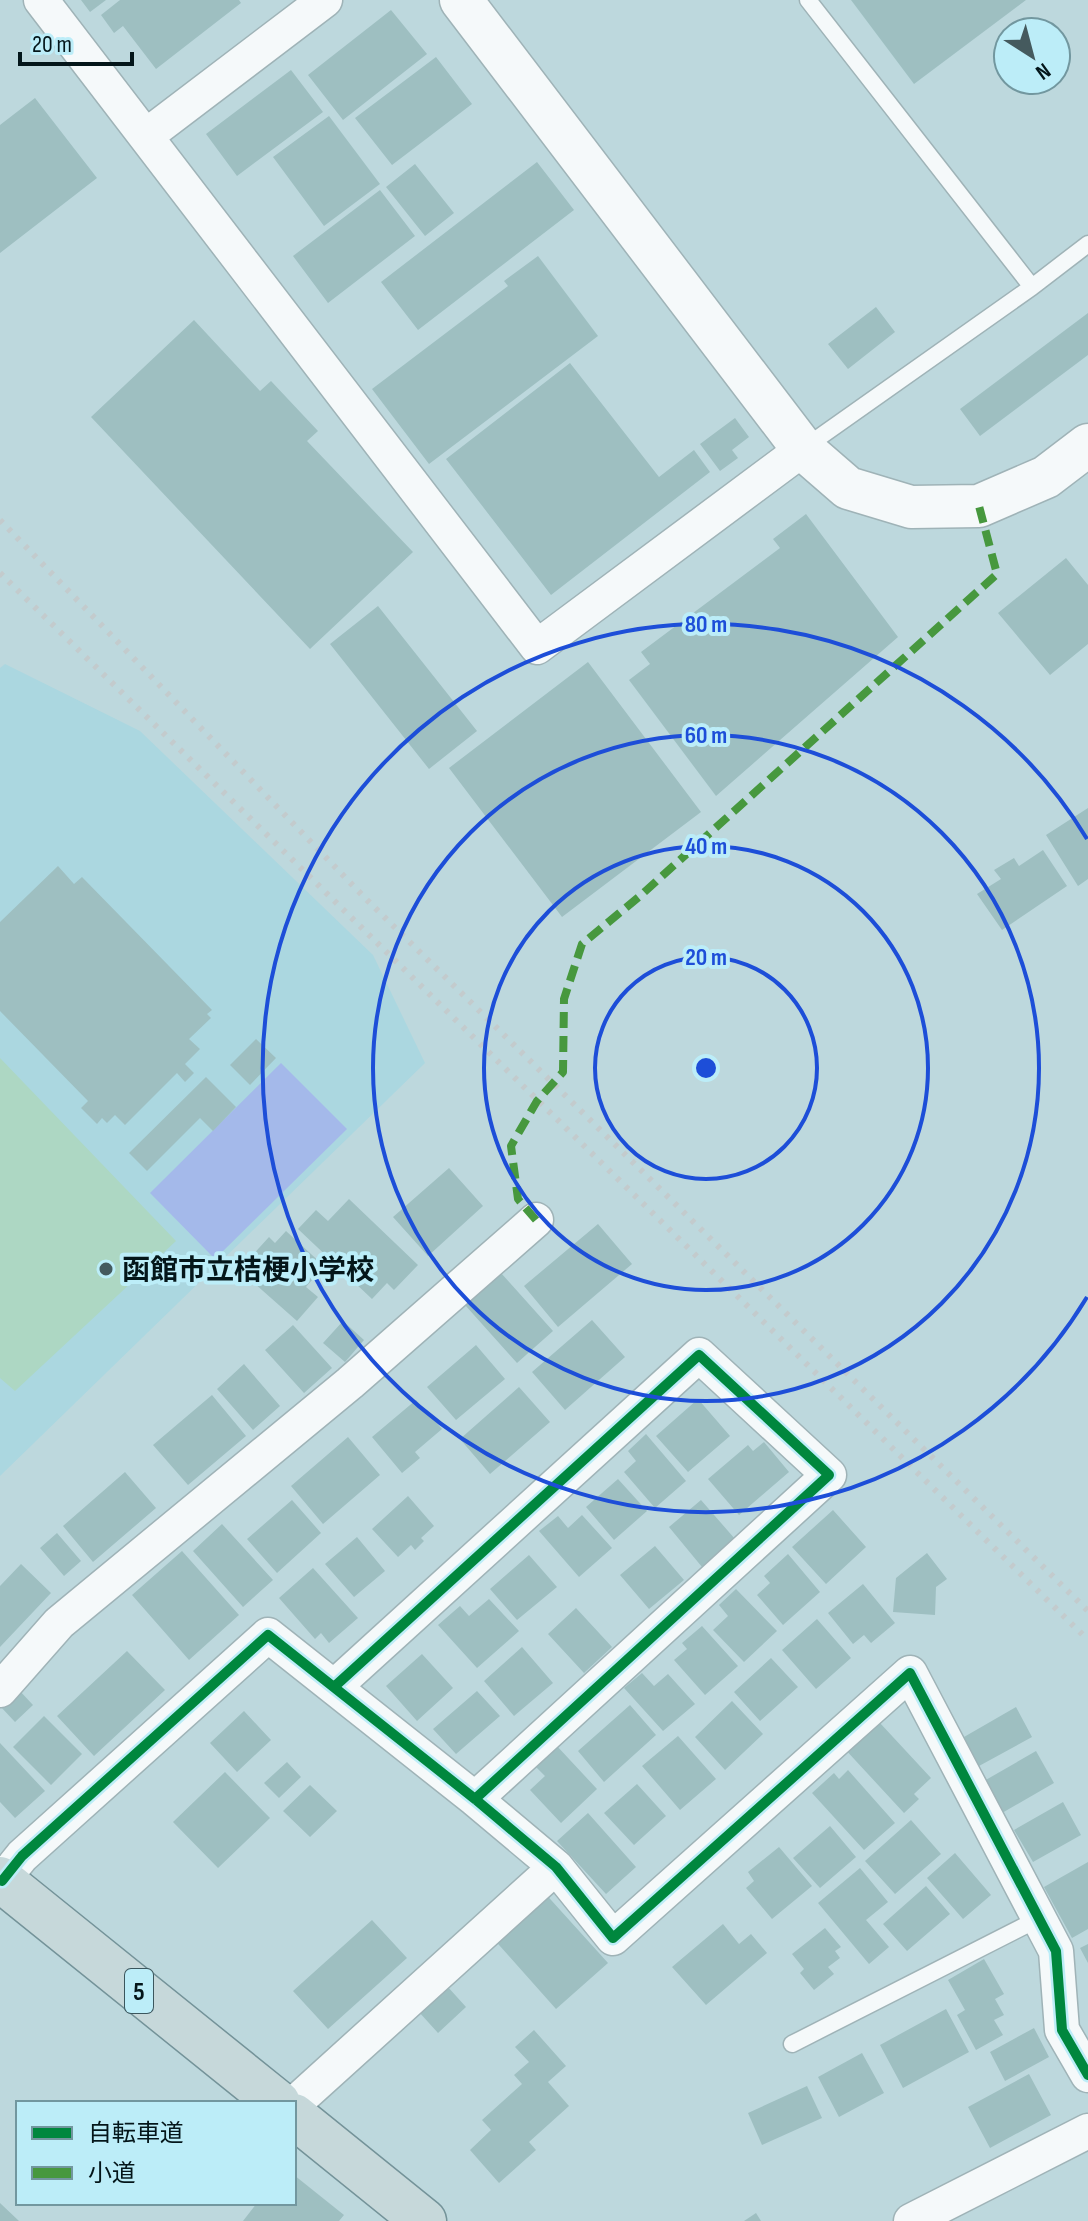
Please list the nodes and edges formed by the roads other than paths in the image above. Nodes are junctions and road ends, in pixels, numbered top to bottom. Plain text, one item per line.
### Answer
1 (41, 0) edge
2 (325, 0) edge
3 (461, 0) edge
4 (808, 0) edge
5 (146, 136) junction
6 (1088, 244) edge
7 (1032, 287) junction
8 (1088, 445) edge
9 (803, 449) junction
10 (536, 1220) dead end
11 (334, 1687) junction
12 (0, 1690) edge
13 (475, 1799) junction
14 (556, 1867) junction
15 (1, 1880) edge
16 (1038, 1919) junction
17 (792, 2044) dead end
18 (1088, 2075) edge
19 (276, 2101) edge
20 (296, 2102) edge
21 (296, 2118) edge
22 (1088, 2131) edge
23 (424, 2221) edge
24 (911, 2221) edge

1 - 5 street
2 - 5 street
3 - 9 street
4 - 7 lane
5 - 9 street
6 - 7 lane
7 - 9 lane
8 - 9 street
10 - 12 street
11 - 13 street
11 - 13 street
11 - 15 street
13 - 14 street
14 - 16 street
14 - 20 street
15 - 19 highway, 5
16 - 17 lane
16 - 18 street
21 - 23 highway
22 - 24 street

